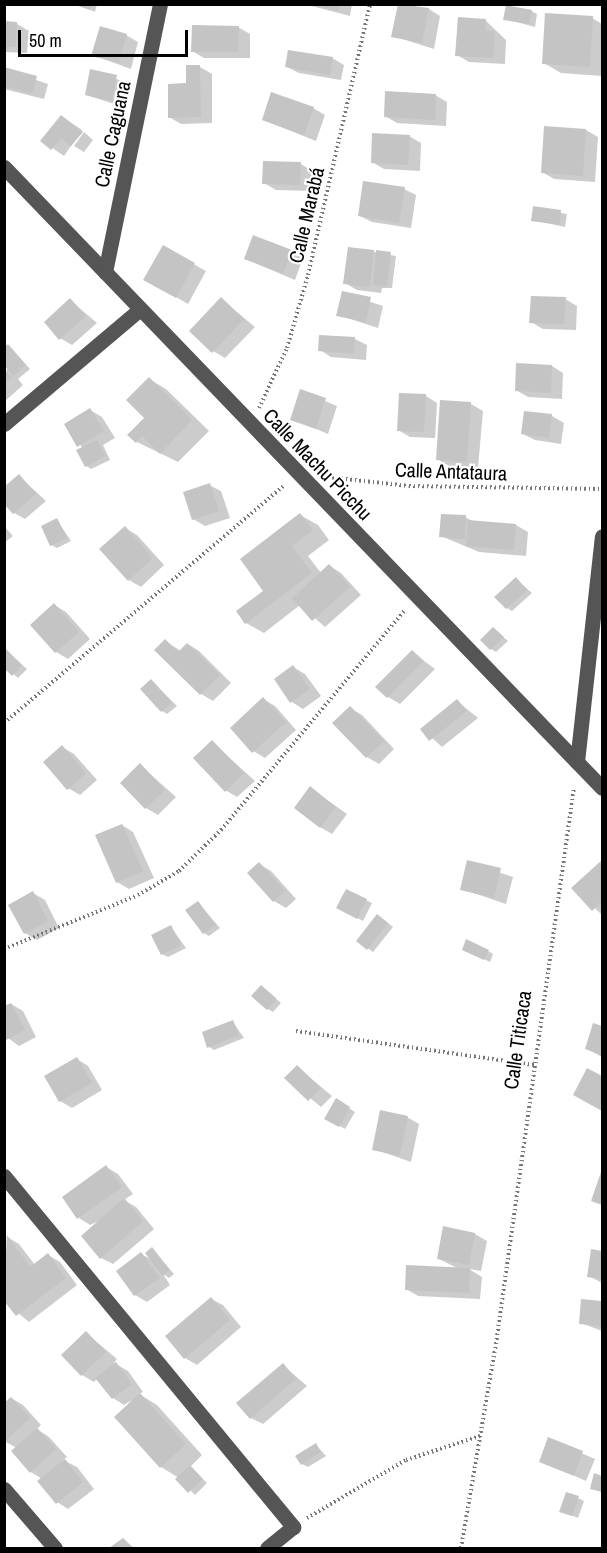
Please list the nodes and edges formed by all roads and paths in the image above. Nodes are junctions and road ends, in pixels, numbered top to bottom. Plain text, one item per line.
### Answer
1 (160, 4) edge
2 (370, 4) edge
3 (4, 167) edge
4 (105, 272) junction
5 (140, 309) junction
6 (4, 424) edge
7 (252, 425) junction
8 (299, 474) junction
9 (603, 489) edge
10 (603, 536) edge
11 (417, 596) junction
12 (4, 723) edge
13 (577, 762) junction
14 (603, 788) edge
15 (4, 949) edge
16 (296, 1031) dead end
17 (535, 1065) junction
18 (4, 1176) edge
19 (480, 1436) junction
20 (4, 1489) edge
21 (293, 1527) junction
22 (55, 1548) edge
23 (267, 1548) edge
24 (461, 1548) edge

1 - 4 street, Calle Caguana
2 - 7 path, Calle Marabá
3 - 4 street, Calle Machu Picchu
4 - 5 street, Calle Machu Picchu
5 - 6 street
5 - 7 street, Calle Machu Picchu
7 - 8 street, Calle Machu Picchu
8 - 9 path, Calle Antataura
8 - 11 street, Calle Machu Picchu
8 - 12 path
10 - 13 street
11 - 13 street, Calle Machu Picchu
11 - 15 path
13 - 14 street, Calle Machu Picchu
13 - 17 path, Calle Titicaca
16 - 17 path
17 - 19 path, Calle Titicaca
18 - 21 street
19 - 21 path
19 - 24 path, Calle Titicaca
20 - 22 street
21 - 23 street

